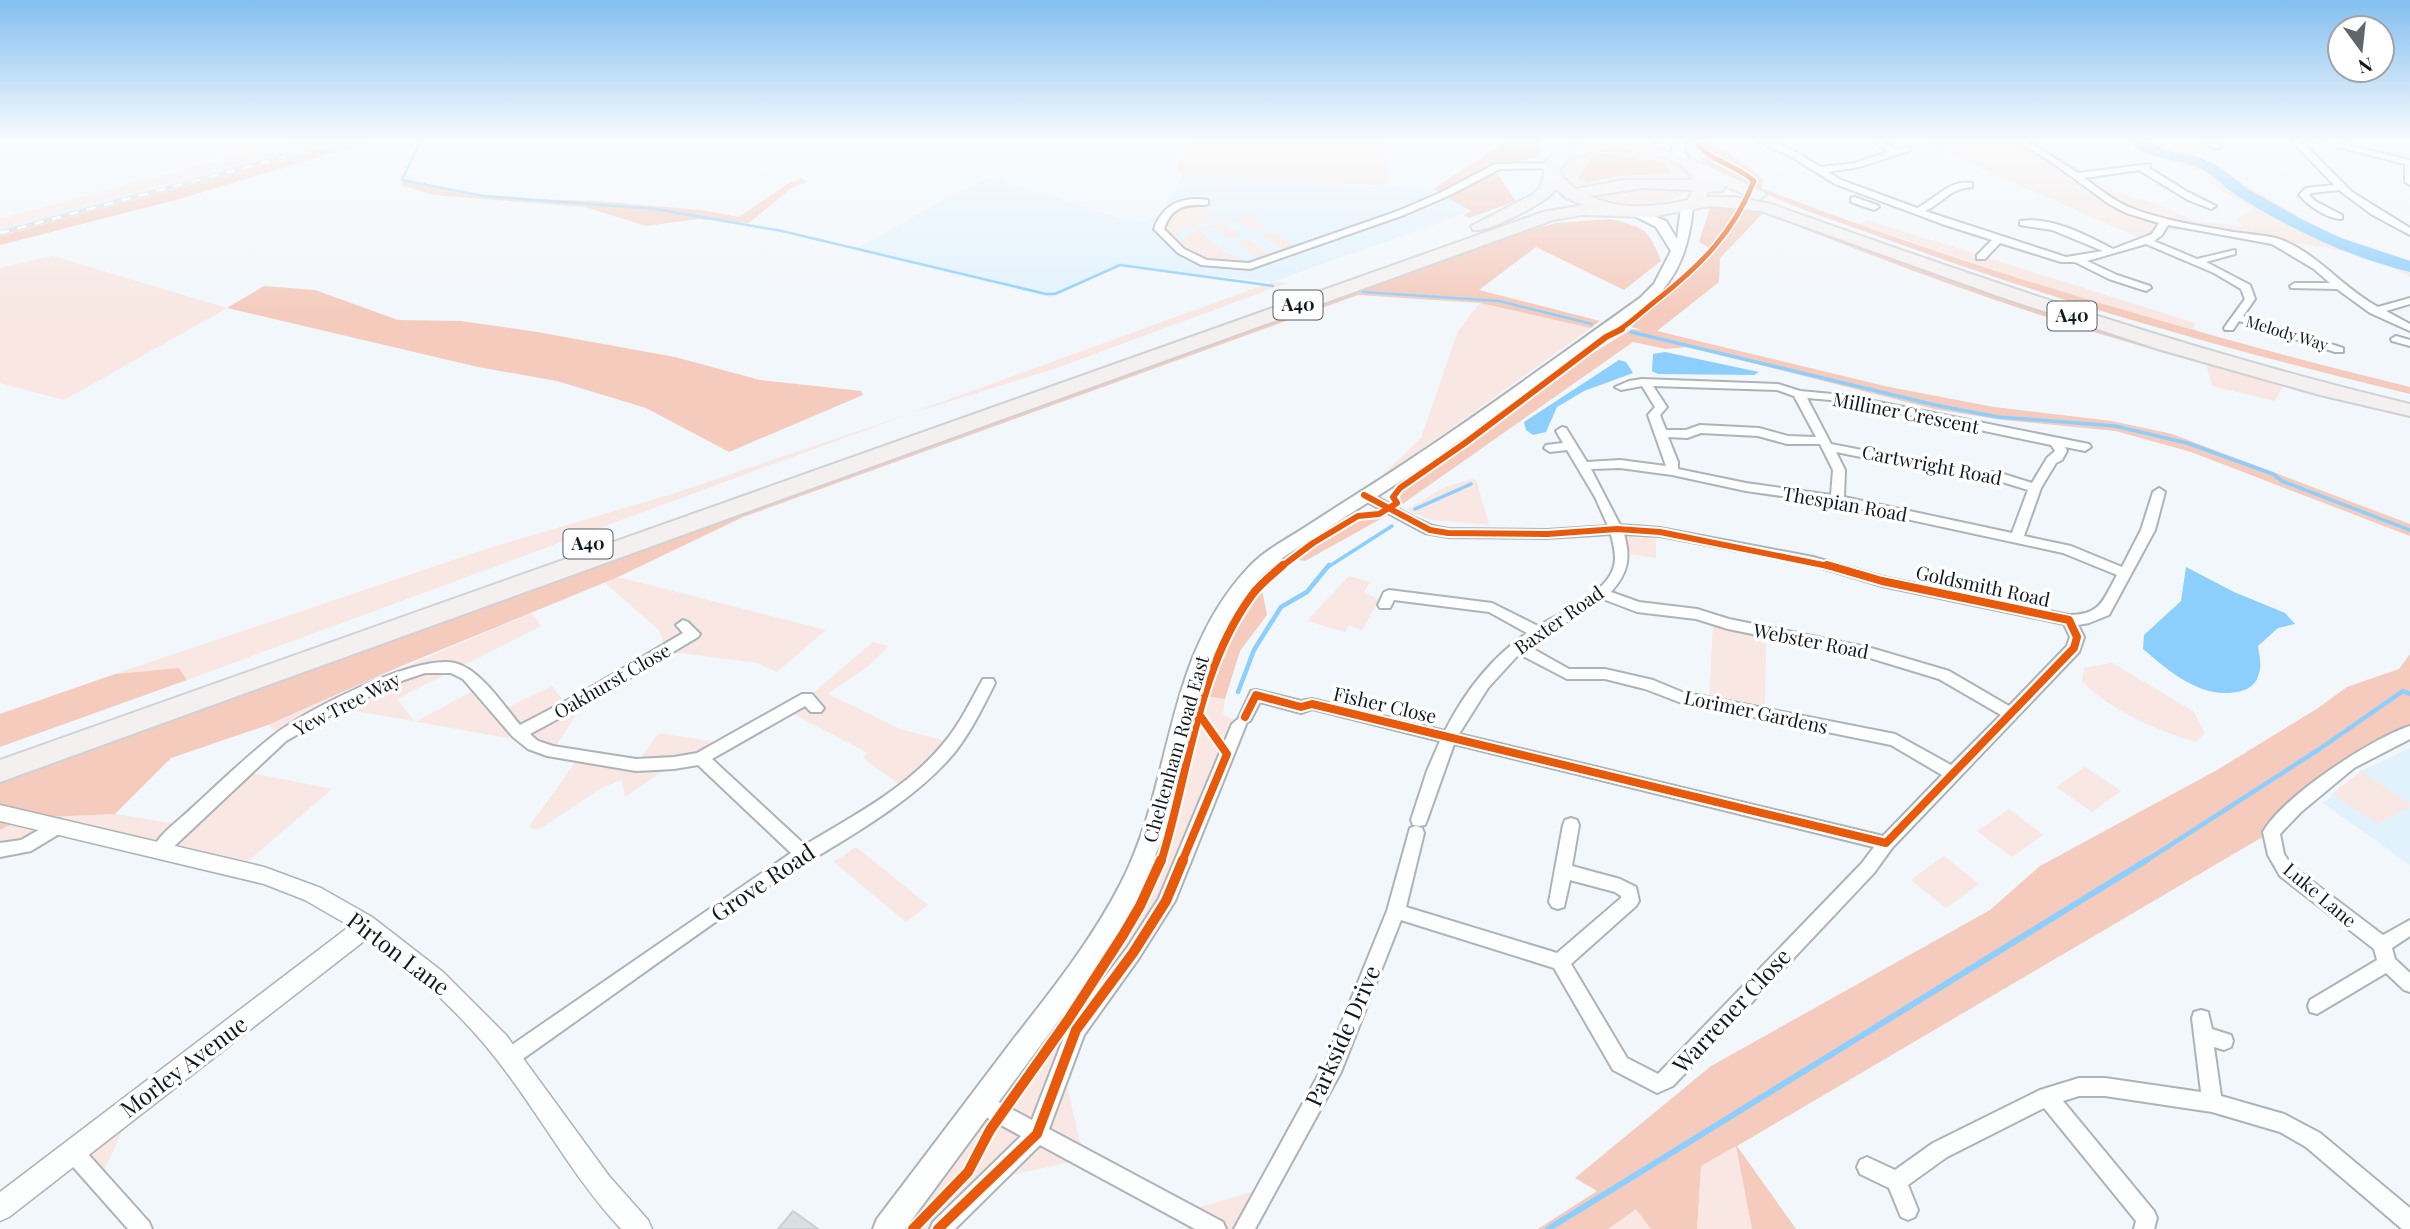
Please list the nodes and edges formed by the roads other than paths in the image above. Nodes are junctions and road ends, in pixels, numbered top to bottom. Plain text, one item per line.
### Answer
1 (1437, 197) edge
2 (1539, 197) edge
3 (1565, 197) edge
4 (1584, 197) edge
5 (1864, 197) edge
6 (1940, 197) edge
7 (2106, 197) edge
8 (2187, 197) edge
9 (2308, 197) edge
10 (2355, 197) edge
11 (1694, 198) junction
12 (1764, 198) joint
13 (1854, 200) dead end
14 (1205, 202) dead end
15 (1872, 202) junction
16 (2202, 204) dead end
17 (1627, 211) junction
18 (1917, 212) junction
19 (2336, 214) dead end
20 (1504, 215) junction
21 (2029, 221) dead end
22 (2164, 223) junction
23 (2410, 232) edge
24 (1997, 240) junction
25 (2146, 241) junction
26 (1974, 247) dead end
27 (1677, 250) junction
28 (2110, 251) junction
29 (2232, 252) dead end
30 (2078, 260) junction
31 (2196, 262) junction
32 (2295, 286) dead end
33 (2340, 286) junction
34 (2146, 288) dead end
35 (2410, 301) edge
36 (2374, 311) junction
37 (2236, 317) junction
38 (2229, 328) dead end
39 (2410, 328) edge
40 (2332, 346) dead end
41 (1645, 382) junction
42 (1621, 387) dead end
43 (1799, 394) junction
44 (2410, 397) edge
45 (2410, 411) edge
46 (1562, 431) dead end
47 (1662, 433) junction
48 (2056, 442) junction
49 (1826, 444) junction
50 (1570, 446) junction
51 (2085, 447) dead end
52 (1550, 448) dead end
53 (1583, 466) junction
54 (1672, 471) junction
55 (2035, 488) junction
56 (2160, 492) dead end
57 (1364, 495) junction
58 (1837, 500) junction
59 (1617, 529) junction
60 (2016, 539) junction
61 (2124, 573) junction
62 (1603, 594) junction
63 (1385, 604) dead end
64 (2069, 620) junction
65 (683, 625) dead end
66 (1537, 632) junction
67 (1518, 647) junction
68 (988, 683) dead end
69 (816, 708) dead end
70 (2010, 713) junction
71 (518, 733) junction
72 (2410, 733) edge
73 (1448, 736) junction
74 (0, 756) edge
75 (701, 758) junction
76 (0, 771) edge
77 (1954, 774) junction
78 (0, 813) edge
79 (1571, 825) dead end
80 (58, 826) junction
81 (1886, 843) junction
82 (160, 848) junction
83 (0, 850) edge
84 (804, 855) junction
85 (1564, 871) junction
86 (1558, 902) dead end
87 (1396, 911) junction
88 (367, 926) junction
89 (2410, 927) edge
90 (2382, 945) junction
91 (1560, 962) junction
92 (2387, 963) junction
93 (2410, 984) edge
94 (2317, 1006) dead end
95 (2224, 1041) dead end
96 (510, 1057) junction
97 (2047, 1097) junction
98 (2211, 1103) junction
99 (982, 1104) junction
100 (1037, 1134) junction
101 (72, 1153) junction
102 (1867, 1167) dead end
103 (1896, 1181) junction
104 (0, 1208) edge
105 (1908, 1210) dead end
106 (2410, 1222) edge
107 (142, 1229) edge
108 (639, 1229) edge
109 (887, 1229) edge
110 (940, 1229) edge
111 (1216, 1229) edge
112 (1244, 1229) edge
113 (2144, 1229) edge

1 - 14 street
2 - 20 highway, A40
3 - 20 highway, A40
4 - 17 highway, A40
5 - 15 street
6 - 18 street
7 - 22 street
8 - 16 street
9 - 19 street
10 - 23 street
11 - 12 highway, A40
11 - 17 highway, A40
11 - 27 main road, Cheltenham Road East
11 - 45 highway, A40
12 - 44 highway, A40
13 - 15 street
15 - 18 street
17 - 27 main road
17 - 76 highway, A40
18 - 24 street
20 - 74 highway, A40
21 - 28 street
22 - 25 street
22 - 33 street
24 - 26 street
24 - 30 street
25 - 28 street
25 - 31 street
27 - 57 main road, Cheltenham Road East
28 - 30 street
29 - 31 street
30 - 34 street
31 - 37 street
32 - 33 street
33 - 36 street
35 - 36 street
36 - 39 street
37 - 38 street
37 - 40 street, Melody Way
41 - 42 street, Milliner Crescent
41 - 43 street, Milliner Crescent
41 - 47 street
43 - 48 street, Milliner Crescent
43 - 49 street
46 - 50 street
47 - 49 street, Cartwright Road
47 - 54 street
48 - 51 street, Milliner Crescent
48 - 55 street
49 - 55 street, Cartwright Road
49 - 58 street
50 - 52 street
50 - 53 street
53 - 54 street, Thespian Road
53 - 59 street
54 - 58 street, Thespian Road
55 - 60 street
56 - 61 street
57 - 59 street, Goldsmith Road
57 - 99 main road, Cheltenham Road East
58 - 60 street, Thespian Road
59 - 62 street, Baxter Road
59 - 64 street, Goldsmith Road
60 - 61 street, Thespian Road
61 - 64 street
62 - 66 street, Baxter Road
62 - 70 street, Webster Road
63 - 66 street
64 - 70 street, Goldsmith Road
65 - 71 street, Oakhurst Close
66 - 67 street, Baxter Road
67 - 73 street, Baxter Road
67 - 77 street, Lorimer Gardens
68 - 84 street, Grove Road
69 - 75 street, Yew Tree Way
70 - 77 street, Goldsmith Road
71 - 75 street, Yew Tree Way
71 - 82 street, Yew Tree Way
72 - 90 street, Luke Lane
73 - 81 street
73 - 87 street, Parkside Drive
73 - 100 street, Fisher Close
75 - 84 street
77 - 81 street, Goldsmith Road
78 - 80 street, Pirton Lane
79 - 85 street
80 - 82 street, Pirton Lane
80 - 83 street
81 - 91 street, Warrener Close
82 - 88 street, Pirton Lane
84 - 96 street, Grove Road
85 - 86 street
85 - 91 street
87 - 91 street
87 - 112 street, Parkside Drive
88 - 96 street, Pirton Lane
88 - 101 street, Morley Avenue
89 - 90 street
90 - 92 street
92 - 93 street
92 - 94 street
95 - 98 street
96 - 108 street, Pirton Lane
97 - 98 street
97 - 103 street
97 - 113 street
98 - 106 street
99 - 100 street
99 - 109 main road, Cheltenham Road East
100 - 110 street
100 - 111 street
101 - 104 street, Morley Avenue
101 - 107 street
102 - 103 street
103 - 105 street

